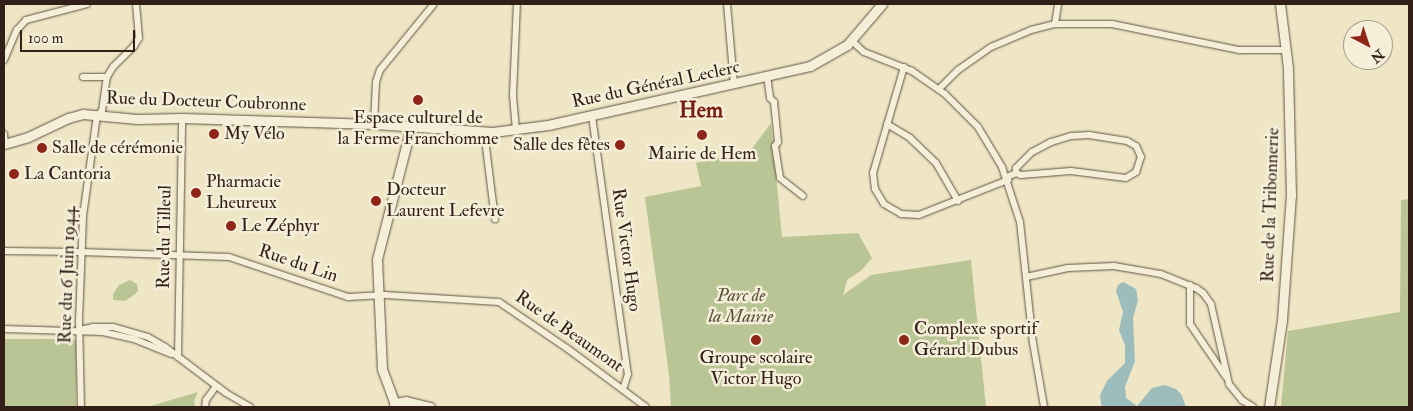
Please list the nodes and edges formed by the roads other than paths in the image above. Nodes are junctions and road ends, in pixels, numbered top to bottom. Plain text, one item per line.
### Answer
1 (87, 4) edge
2 (136, 4) edge
3 (434, 4) edge
4 (517, 4) edge
5 (727, 4) edge
6 (882, 4) edge
7 (1058, 4) edge
8 (1280, 4) edge
9 (1055, 24) junction
10 (852, 41) junction
11 (1286, 50) junction
12 (4, 60) edge
13 (904, 67) junction
14 (767, 76) junction
15 (83, 77) dead end
16 (107, 77) junction
17 (734, 84) junction
18 (939, 89) junction
19 (97, 115) junction
20 (592, 116) junction
21 (182, 118) junction
22 (374, 124) junction
23 (887, 124) junction
24 (411, 127) junction
25 (516, 130) junction
26 (484, 131) junction
27 (4, 134) edge
28 (4, 144) edge
29 (1016, 173) junction
30 (1007, 179) junction
31 (802, 196) dead end
32 (958, 201) junction
33 (495, 219) dead end
34 (4, 252) edge
35 (82, 252) junction
36 (179, 255) junction
37 (1026, 277) junction
38 (1190, 285) junction
39 (378, 296) junction
40 (4, 329) edge
41 (79, 330) junction
42 (178, 357) junction
43 (1228, 379) junction
44 (216, 386) junction
45 (623, 389) junction
46 (395, 406) edge
47 (81, 407) edge
48 (205, 407) edge
49 (250, 407) edge
50 (430, 407) edge
51 (646, 407) edge
52 (1044, 407) edge
53 (1253, 407) edge
54 (1269, 407) edge

1 - 12 street
2 - 16 street
3 - 22 street
4 - 25 street
5 - 17 street
6 - 10 street, Rue du Général Leclerc
7 - 9 street
8 - 11 street, Rue de la Tribonnerie
9 - 11 street
9 - 18 street
10 - 13 street
10 - 14 street, Rue du Général Leclerc
11 - 54 street, Rue de la Tribonnerie
13 - 18 street
13 - 23 street
14 - 17 street, Rue du Général Leclerc
14 - 31 street
15 - 16 street
16 - 19 street, Rue du 6 Juin 1944
17 - 20 street, Rue du Général Leclerc
18 - 30 street
19 - 21 street, Rue du Docteur Coubronne
19 - 28 street, Rue du Docteur Coubronne
19 - 35 street, Rue du 6 Juin 1944
20 - 25 street, Rue du Général Leclerc
20 - 45 street, Rue Victor Hugo
21 - 22 street, Rue du Docteur Coubronne
21 - 36 street, Rue du Tilleul
22 - 24 street, Rue du Docteur Coubronne
23 - 32 street
23 - 32 street
24 - 26 street, Rue du Général Leclerc
24 - 39 street
25 - 26 street, Rue du Général Leclerc
26 - 33 street
27 - 28 street
29 - 29 street
29 - 30 street
30 - 32 street
30 - 37 street
34 - 35 street, Rue du Lin
35 - 36 street, Rue du Lin
35 - 41 street, Rue du 6 Juin 1944
36 - 39 street, Rue du Lin
36 - 42 street, Rue du Tilleul
37 - 38 street
37 - 52 street
38 - 43 street
38 - 43 street
39 - 45 street, Rue de Beaumont
39 - 46 street
40 - 41 street
41 - 42 street
41 - 47 street, Rue du 6 Juin 1944
42 - 44 street
43 - 53 street
44 - 48 street
44 - 49 street
45 - 51 street, Rue de Beaumont
46 - 50 street

